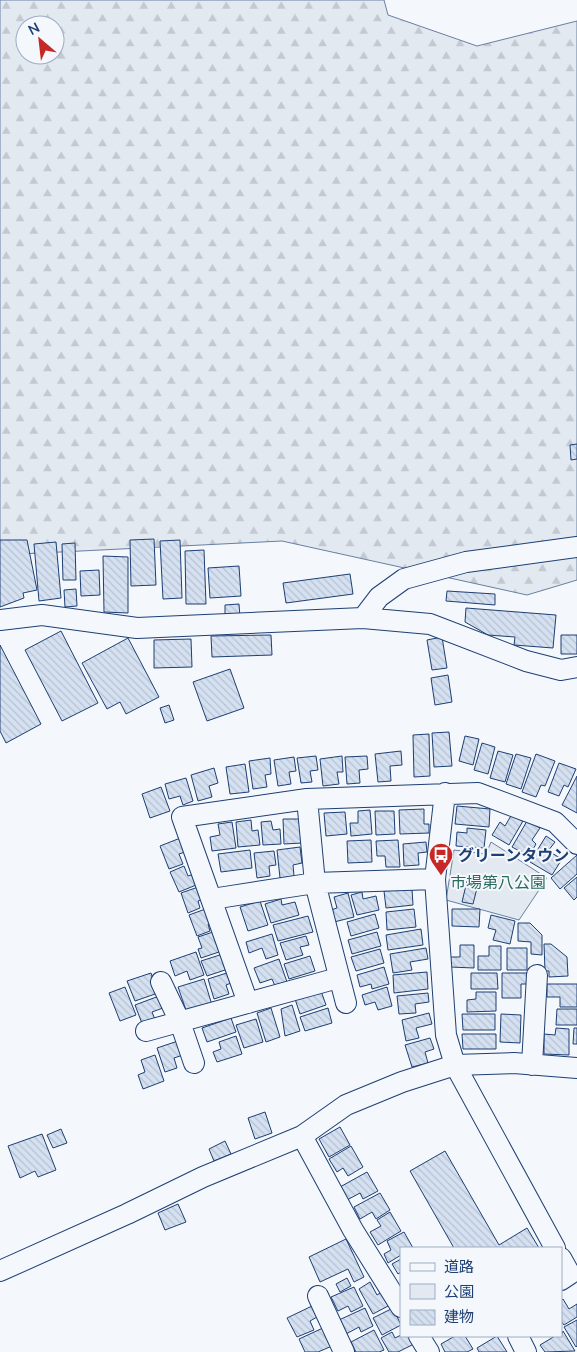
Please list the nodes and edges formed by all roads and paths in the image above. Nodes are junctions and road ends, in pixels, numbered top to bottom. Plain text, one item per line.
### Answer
1 (577, 546) edge
2 (363, 618) junction
3 (0, 620) edge
4 (577, 667) edge
5 (445, 793) junction
6 (308, 799) junction
7 (577, 844) edge
8 (435, 879) junction
9 (315, 883) junction
10 (212, 899) junction
11 (537, 975) dead end
12 (338, 978) junction
13 (161, 982) dead end
14 (248, 1003) junction
15 (346, 1003) dead end
16 (180, 1022) junction
17 (146, 1031) dead end
18 (194, 1063) dead end
19 (455, 1065) junction
20 (532, 1065) junction
21 (577, 1068) edge
22 (302, 1136) junction
23 (554, 1247) edge
24 (0, 1271) edge
25 (318, 1296) dead end
26 (400, 1305) edge
27 (420, 1337) edge
28 (518, 1337) edge
29 (344, 1352) edge
30 (429, 1352) edge
31 (526, 1352) edge

1 - 2 street
2 - 3 street
2 - 4 street
5 - 6 street
5 - 7 street
5 - 8 street
6 - 9 street
6 - 10 street
8 - 9 street
8 - 19 street
9 - 10 street
9 - 12 street
10 - 14 street
11 - 20 street
12 - 14 street
12 - 15 street
13 - 16 street
14 - 16 street
16 - 17 street
16 - 18 street
19 - 20 street
19 - 22 street
19 - 23 street
20 - 21 street
22 - 24 street
22 - 26 street
25 - 29 street
27 - 30 street
28 - 31 street

